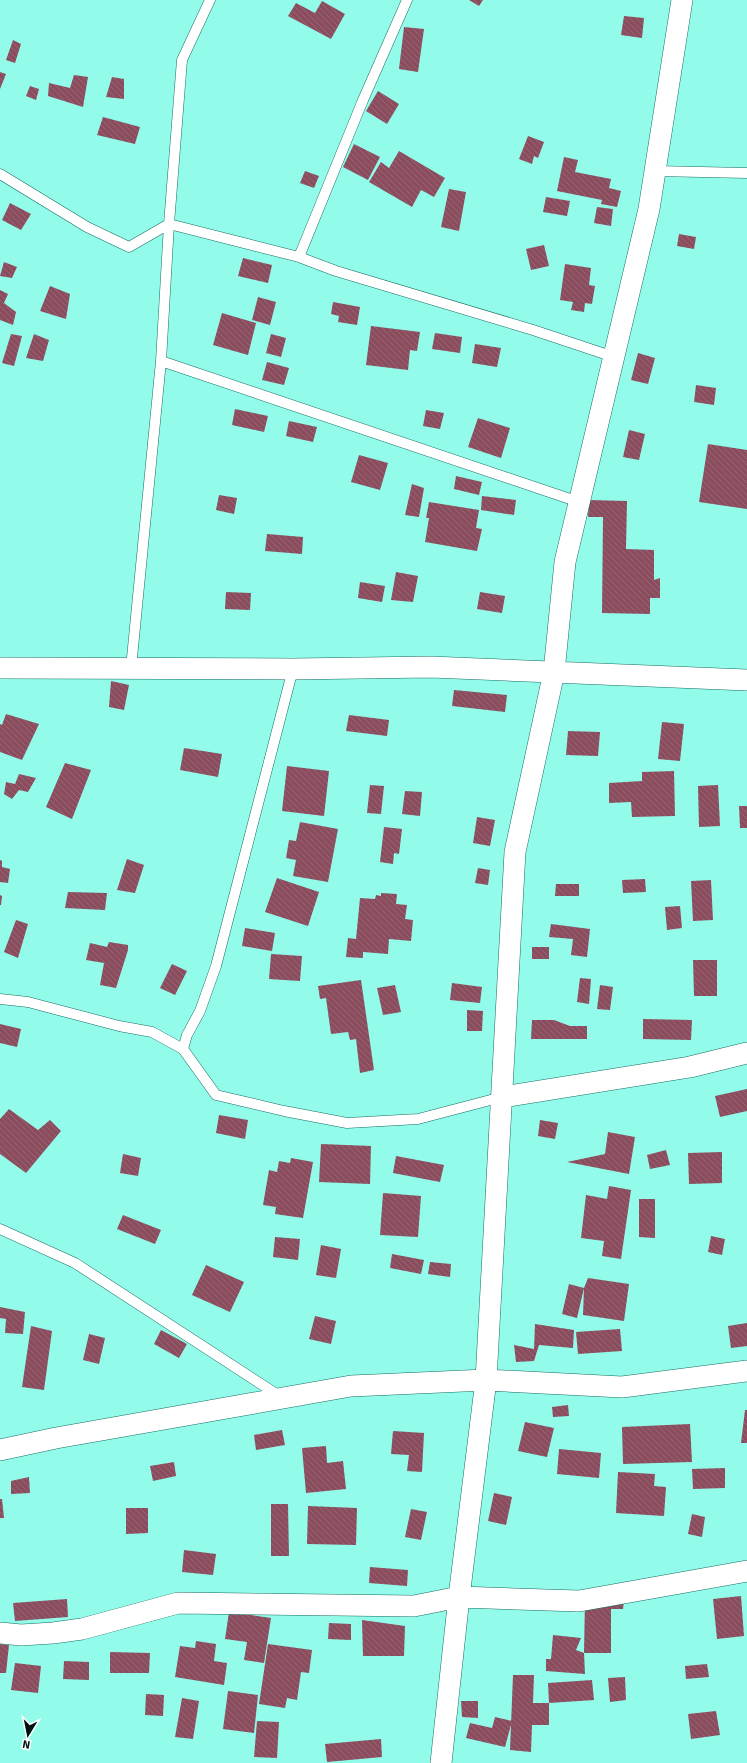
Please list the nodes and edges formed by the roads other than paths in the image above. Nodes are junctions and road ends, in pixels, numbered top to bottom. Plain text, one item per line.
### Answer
1 (210, 0) edge
2 (407, 0) edge
3 (682, 0) edge
4 (655, 171) junction
5 (747, 173) edge
6 (0, 174) edge
7 (169, 224) junction
8 (299, 257) junction
9 (614, 357) junction
10 (161, 361) junction
11 (579, 502) junction
12 (0, 668) edge
13 (131, 668) junction
14 (293, 669) junction
15 (554, 672) junction
16 (747, 680) edge
17 (0, 999) edge
18 (183, 1049) junction
19 (747, 1053) edge
20 (502, 1097) junction
21 (0, 1229) edge
22 (747, 1371) edge
23 (486, 1380) junction
24 (284, 1399) junction
25 (0, 1450) edge
26 (747, 1571) edge
27 (459, 1598) junction
28 (0, 1633) edge
29 (441, 1763) edge

1 - 7 lane
2 - 8 lane
3 - 4 street
4 - 5 lane
4 - 9 street
6 - 7 lane
7 - 8 lane
7 - 10 lane
8 - 9 lane
9 - 11 street
10 - 11 lane
10 - 13 lane
11 - 15 street
12 - 13 street
13 - 14 street
14 - 15 street
14 - 18 lane
15 - 16 street
15 - 20 street
17 - 18 lane
18 - 20 lane
19 - 20 street
20 - 23 street
21 - 24 lane
22 - 23 street
23 - 24 street
23 - 27 street
24 - 25 street
26 - 27 street
27 - 28 street
27 - 29 street

